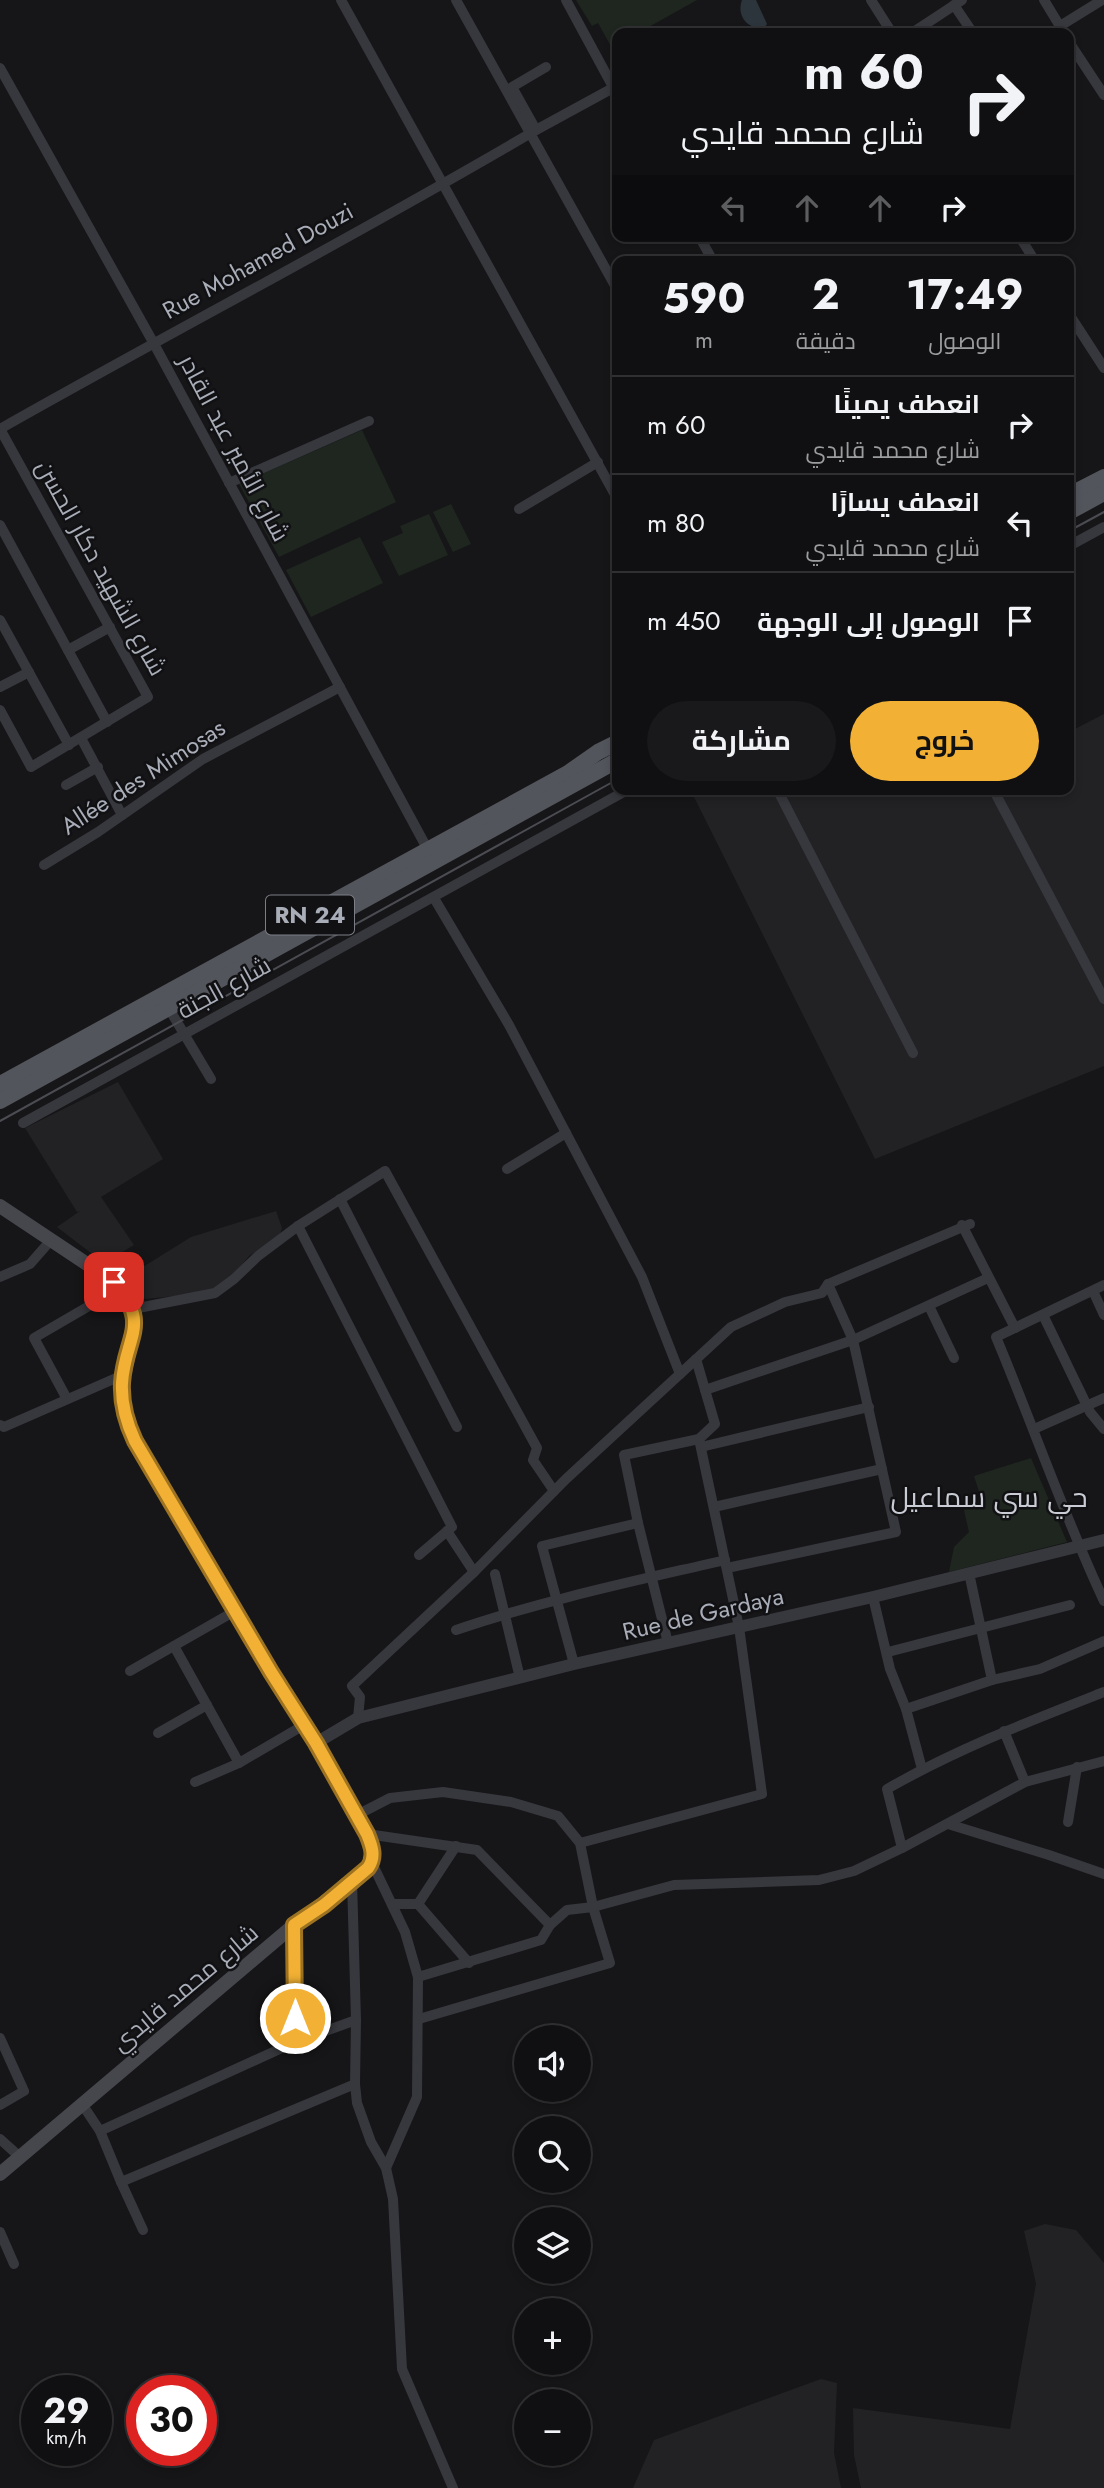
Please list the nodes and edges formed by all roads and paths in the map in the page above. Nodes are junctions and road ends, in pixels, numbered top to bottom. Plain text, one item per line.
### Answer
1 (341, 0) edge
2 (456, 0) edge
3 (566, 0) edge
4 (1044, 0) edge
5 (1102, 0) edge
6 (874, 1) edge
7 (958, 2) edge
8 (889, 28) edge
9 (919, 28) edge
10 (971, 28) edge
11 (1061, 28) edge
12 (1065, 28) edge
13 (1074, 50) edge
14 (547, 67) dead end
15 (0, 68) edge
16 (612, 86) edge
17 (612, 93) edge
18 (1104, 95) edge
19 (533, 132) junction
20 (442, 184) junction
21 (612, 280) edge
22 (1074, 322) edge
23 (153, 342) junction
24 (1104, 368) edge
25 (369, 421) dead end
26 (0, 429) edge
27 (597, 462) junction
28 (1104, 477) edge
29 (229, 484) junction
30 (612, 489) edge
31 (1074, 492) edge
32 (1104, 493) edge
33 (519, 509) dead end
34 (1074, 509) edge
35 (0, 525) edge
36 (1104, 527) edge
37 (10, 543) junction
38 (1074, 543) edge
39 (0, 549) edge
40 (0, 620) edge
41 (110, 627) junction
42 (68, 650) junction
43 (29, 672) junction
44 (0, 687) edge
45 (340, 687) junction
46 (0, 710) edge
47 (107, 722) junction
48 (81, 738) junction
49 (69, 744) junction
50 (612, 745) edge
51 (612, 763) edge
52 (98, 767) junction
53 (66, 785) dead end
54 (618, 795) edge
55 (780, 795) edge
56 (996, 795) edge
57 (122, 815) junction
58 (428, 850) junction
59 (44, 864) dead end
60 (434, 898) junction
61 (1104, 999) edge
62 (168, 1007) junction
63 (184, 1034) junction
64 (913, 1053) dead end
65 (211, 1079) dead end
66 (0, 1084) edge
67 (0, 1101) edge
68 (23, 1123) dead end
69 (566, 1133) junction
70 (508, 1169) dead end
71 (340, 1199) junction
72 (0, 1206) edge
73 (299, 1226) junction
74 (51, 1240) junction
75 (0, 1277) edge
76 (988, 1278) junction
77 (828, 1284) junction
78 (1104, 1285) edge
79 (120, 1288) junction
80 (1093, 1292) junction
81 (929, 1306) junction
82 (133, 1309) junction
83 (1043, 1315) junction
84 (1104, 1315) edge
85 (1015, 1328) junction
86 (853, 1340) junction
87 (954, 1358) dead end
88 (696, 1359) junction
89 (680, 1374) junction
90 (123, 1375) junction
91 (705, 1390) junction
92 (1104, 1398) edge
93 (67, 1399) junction
94 (1087, 1406) junction
95 (869, 1407) junction
96 (0, 1426) edge
97 (457, 1427) dead end
98 (1034, 1429) junction
99 (1104, 1429) edge
100 (700, 1443) junction
101 (883, 1469) junction
102 (554, 1491) junction
103 (714, 1507) junction
104 (638, 1523) junction
105 (447, 1531) junction
106 (1100, 1544) edge
107 (1078, 1546) junction
108 (419, 1555) dead end
109 (726, 1564) junction
110 (474, 1572) junction
111 (969, 1573) junction
112 (495, 1574) dead end
113 (651, 1577) junction
114 (873, 1597) junction
115 (557, 1600) junction
116 (1104, 1601) edge
117 (1070, 1605) dead end
118 (235, 1611) junction
119 (504, 1614) junction
120 (739, 1627) junction
121 (981, 1627) junction
122 (456, 1630) dead end
123 (1104, 1641) edge
124 (668, 1643) junction
125 (174, 1646) junction
126 (888, 1652) junction
127 (574, 1664) junction
128 (130, 1671) dead end
129 (520, 1678) junction
130 (992, 1680) junction
131 (1104, 1692) edge
132 (207, 1705) junction
133 (905, 1709) junction
134 (358, 1718) junction
135 (304, 1725) junction
136 (1004, 1731) junction
137 (158, 1733) dead end
138 (316, 1743) junction
139 (1104, 1761) edge
140 (239, 1763) junction
141 (1077, 1767) junction
142 (922, 1769) junction
143 (195, 1782) dead end
144 (1025, 1782) junction
145 (357, 1815) junction
146 (1068, 1822) dead end
147 (948, 1825) junction
148 (367, 1834) junction
149 (580, 1843) junction
150 (456, 1846) junction
151 (902, 1848) junction
152 (372, 1863) junction
153 (1104, 1874) edge
154 (352, 1881) junction
155 (418, 1904) junction
156 (393, 1905) junction
157 (593, 1906) junction
158 (294, 1925) junction
159 (550, 1925) junction
160 (469, 1963) junction
161 (418, 1978) junction
162 (419, 2019) junction
163 (356, 2020) junction
164 (0, 2038) edge
165 (295, 2042) junction
166 (355, 2084) junction
167 (82, 2104) junction
168 (0, 2105) edge
169 (100, 2131) junction
170 (0, 2139) edge
171 (20, 2157) junction
172 (386, 2168) junction
173 (0, 2174) edge
174 (121, 2182) junction
175 (143, 2230) dead end
176 (0, 2232) edge
177 (14, 2264) dead end
178 (453, 2488) edge

1 - 20 street
2 - 19 street
3 - 16 street
4 - 11 street
5 - 12 street
6 - 8 street
7 - 9 street
7 - 10 street
13 - 18 street
14 - 19 street
15 - 23 street, شارع الأمير عبد القادر
17 - 19 street, Rue Mohamed Douzi
19 - 20 street, Rue Mohamed Douzi
19 - 21 street
20 - 23 street, Rue Mohamed Douzi
20 - 27 street
22 - 24 street
23 - 26 street, Rue Mohamed Douzi
23 - 29 street, شارع الأمير عبد القادر
25 - 29 street
26 - 41 street, شارع الشهيد دكار الحسن
27 - 30 street
27 - 33 street
28 - 31 main road
29 - 45 street, شارع الأمير عبد القادر
32 - 34 main road
35 - 37 street
36 - 38 street
37 - 39 street
37 - 42 street
40 - 43 street
41 - 42 street
41 - 47 street, شارع الشهيد دكار الحسن
42 - 47 street
43 - 44 street
43 - 49 street
45 - 57 street, Allée des Mimosas
45 - 58 street, شارع الأمير عبد القادر
46 - 49 street, شارع الشهيد دكار الحسن
47 - 48 street, شارع الشهيد دكار الحسن
48 - 49 street, شارع الشهيد دكار الحسن
48 - 52 street
50 - 58 main road, RN 24
51 - 62 main road, RN 24
52 - 53 street
52 - 57 street
54 - 60 street, شارع الجنة
55 - 64 street
56 - 61 street
57 - 59 street, Allée des Mimosas
58 - 66 main road, RN 24
60 - 63 street, شارع الجنة
60 - 69 street
62 - 63 street
62 - 67 main road, RN 24
63 - 65 street
63 - 68 street, شارع الجنة
69 - 70 street
69 - 89 street
71 - 73 street
71 - 97 street
71 - 102 street
72 - 74 main road
73 - 82 street
73 - 105 street
74 - 75 street
74 - 79 main road
76 - 77 street
76 - 81 street
76 - 85 street
77 - 86 street
77 - 88 street
78 - 80 street
79 - 82 main road
79 - 93 street
80 - 83 street
80 - 84 street
81 - 86 street
81 - 87 street
82 - 90 main road
83 - 85 street
83 - 94 street
85 - 98 street
86 - 91 street
86 - 95 street
88 - 89 street
88 - 91 street
89 - 102 street
90 - 93 street
90 - 118 main road
91 - 100 street
92 - 94 street
93 - 96 street
94 - 98 street
94 - 99 street
95 - 100 street
95 - 101 street
98 - 107 street
100 - 103 street
100 - 104 street
101 - 103 street
101 - 109 street
102 - 110 street
103 - 109 street
104 - 113 street
104 - 115 street
105 - 108 street
105 - 110 street
106 - 107 street, Rue de Gardaya
107 - 111 street, Rue de Gardaya
107 - 116 street
109 - 113 street
109 - 120 street
110 - 134 street
111 - 114 street, Rue de Gardaya
111 - 121 street
112 - 119 street
113 - 115 street
113 - 124 street
114 - 120 street, Rue de Gardaya
114 - 126 street
115 - 119 street
115 - 127 street
117 - 121 street
118 - 125 street
118 - 135 main road
119 - 122 street
119 - 129 street
120 - 124 street, Rue de Gardaya
120 - 149 street
121 - 126 street
121 - 130 street
123 - 130 street
124 - 127 street, Rue de Gardaya
125 - 128 street
125 - 132 street
126 - 133 street
127 - 129 street, Rue de Gardaya
129 - 134 street, Rue de Gardaya
130 - 133 street
131 - 136 street
132 - 137 street
132 - 140 street
133 - 142 street
134 - 138 street, Rue de Gardaya
135 - 138 main road
135 - 140 street
136 - 142 street
136 - 144 street
138 - 145 main road
139 - 141 street
140 - 143 street
141 - 144 street
141 - 146 street
142 - 151 street
144 - 147 street
145 - 148 main road
145 - 149 street
147 - 151 street
147 - 153 street
148 - 150 street
148 - 152 main road
149 - 157 street
150 - 155 street
150 - 159 street
151 - 157 street
152 - 154 main road, شارع محمد قايدي
152 - 156 street
154 - 158 main road, شارع محمد قايدي
154 - 163 street
155 - 156 street
155 - 160 street
156 - 161 street
157 - 159 street
157 - 162 street
158 - 165 street
158 - 167 main road, شارع محمد قايدي
159 - 160 street
160 - 161 street
161 - 162 street
162 - 172 street
163 - 165 street
163 - 166 street
164 - 168 street
165 - 169 street
166 - 172 street
166 - 174 street
167 - 169 street
167 - 171 main road, شارع محمد قايدي
169 - 174 street
170 - 171 street
171 - 173 main road, شارع محمد قايدي
172 - 178 street
174 - 175 street
176 - 177 street

